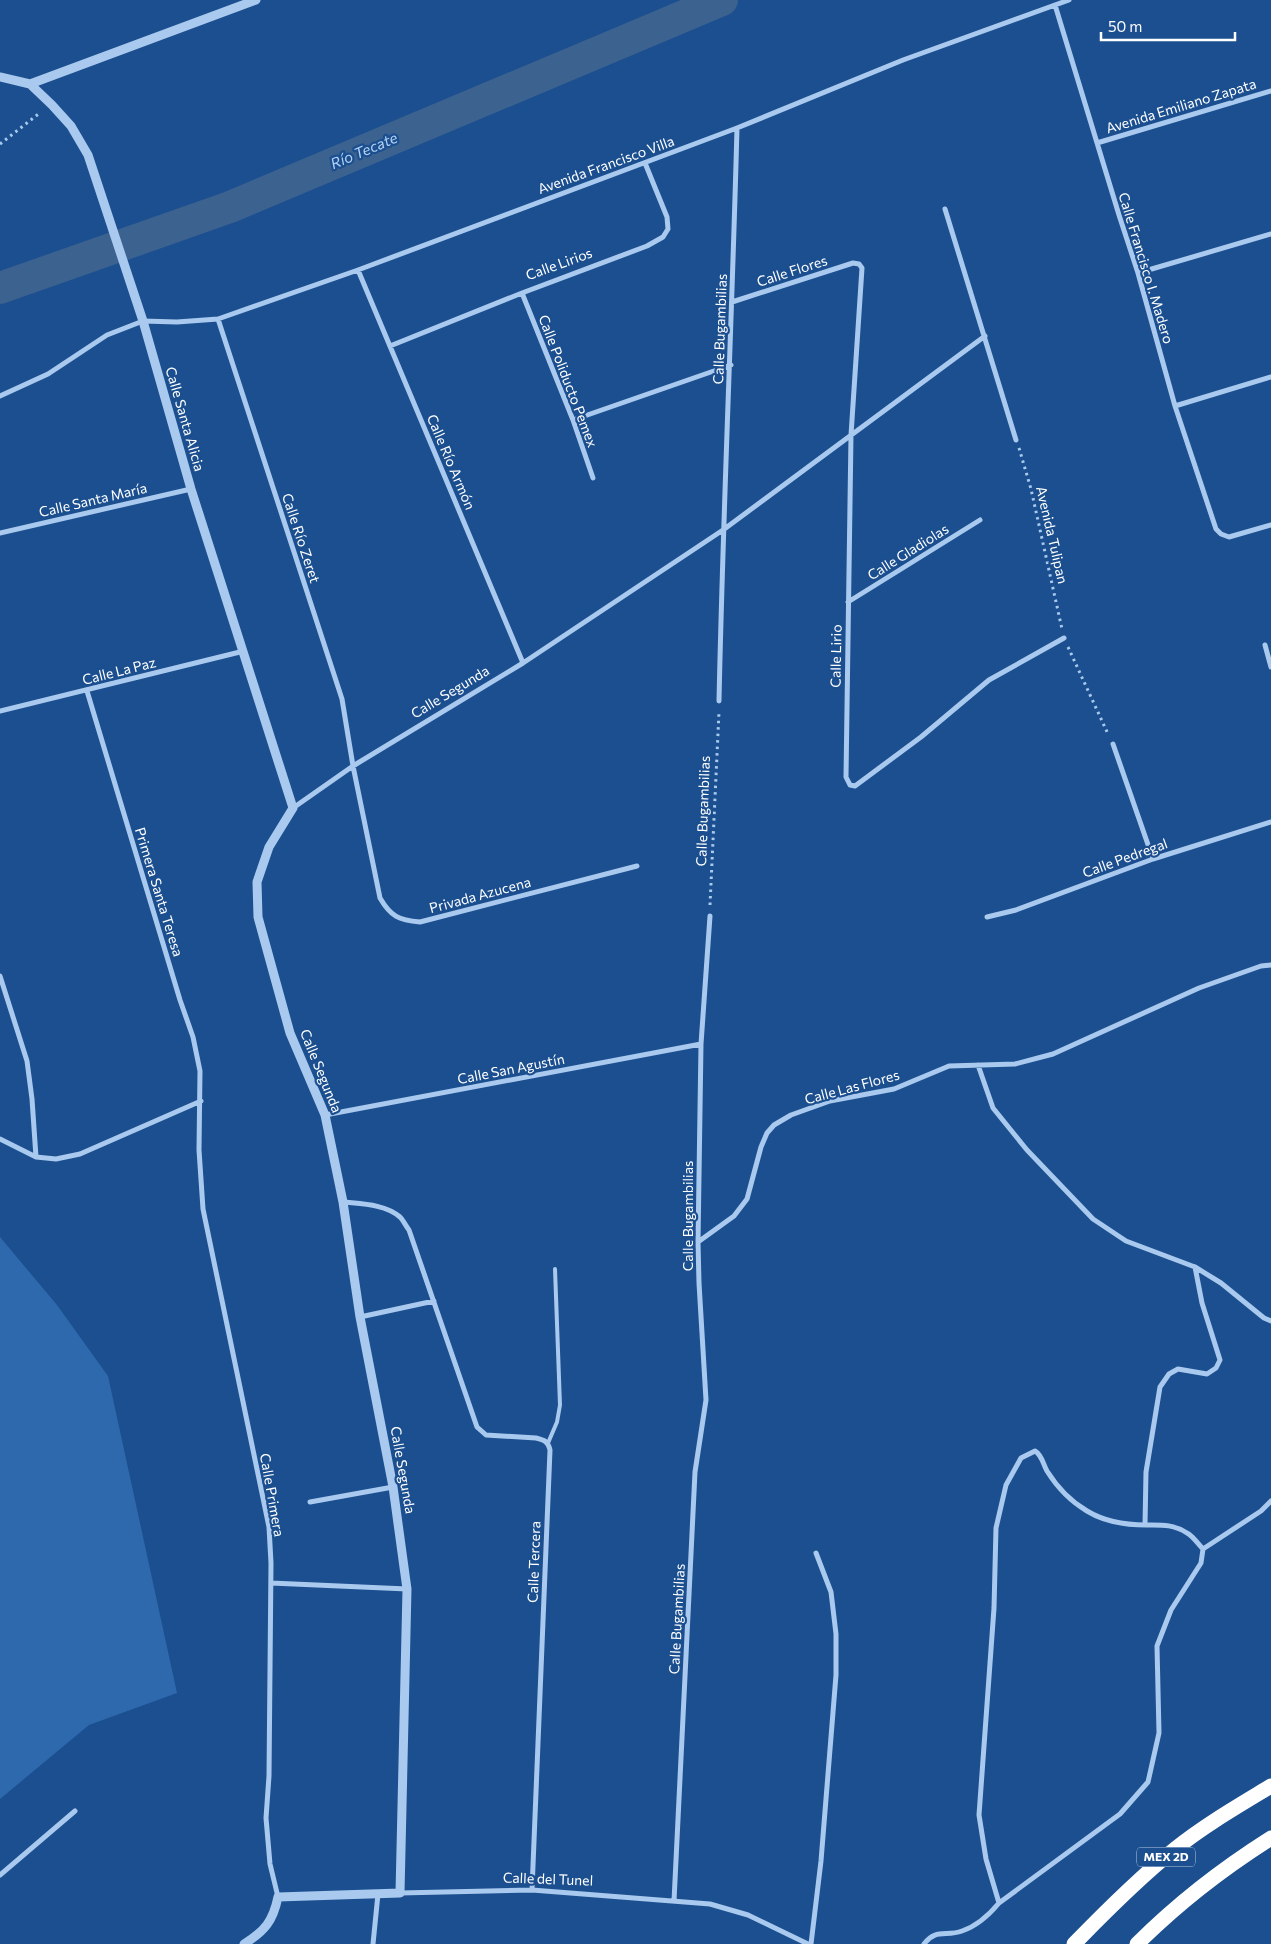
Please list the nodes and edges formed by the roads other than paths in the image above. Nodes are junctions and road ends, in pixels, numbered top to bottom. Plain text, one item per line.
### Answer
1 (256, 0) edge
2 (1070, 0) edge
3 (1055, 5) junction
4 (0, 78) edge
5 (30, 84) junction
6 (1271, 91) edge
7 (737, 128) junction
8 (1097, 143) junction
9 (645, 163) junction
10 (944, 209) dead end
11 (1271, 234) edge
12 (859, 264) joint
13 (358, 270) junction
14 (1138, 272) junction
15 (522, 293) junction
16 (732, 302) junction
17 (218, 319) junction
18 (143, 321) junction
19 (984, 336) junction
20 (390, 346) junction
21 (731, 365) junction
22 (1271, 377) edge
23 (0, 396) edge
24 (1175, 406) junction
25 (572, 420) junction
26 (851, 435) junction
27 (1016, 440) road end
28 (593, 478) dead end
29 (191, 489) junction
30 (980, 520) dead end
31 (1271, 525) edge
32 (723, 530) junction
33 (0, 533) edge
34 (848, 602) junction
35 (1064, 638) road end
36 (1265, 645) dead end
37 (244, 651) junction
38 (524, 663) junction
39 (1271, 667) edge
40 (87, 691) junction
41 (719, 701) road end
42 (0, 712) edge
43 (1113, 744) road end
44 (353, 766) junction
45 (293, 808) junction
46 (1271, 822) edge
47 (1153, 859) junction
48 (637, 866) dead end
49 (710, 916) road end
50 (987, 917) dead end
51 (1271, 964) edge
52 (0, 976) edge
53 (702, 1044) junction
54 (978, 1066) junction
55 (200, 1101) junction
56 (325, 1115) junction
57 (0, 1139) edge
58 (36, 1157) junction
59 (343, 1202) junction
60 (698, 1242) junction
61 (1195, 1267) junction
62 (556, 1269) dead end
63 (434, 1302) junction
64 (360, 1317) junction
65 (1271, 1321) edge
66 (548, 1443) junction
67 (393, 1487) junction
68 (1271, 1501) edge
69 (310, 1502) dead end
70 (1145, 1525) junction
71 (1202, 1549) junction
72 (816, 1552) dead end
73 (270, 1583) junction
74 (408, 1589) junction
75 (1271, 1786) edge
76 (75, 1811) dead end
77 (1271, 1838) edge
78 (0, 1876) edge
79 (532, 1890) junction
80 (400, 1893) junction
81 (378, 1894) junction
82 (278, 1897) junction
83 (674, 1901) junction
84 (999, 1903) junction
85 (244, 1944) edge
86 (373, 1944) edge
87 (809, 1944) edge
88 (924, 1944) edge
89 (1074, 1944) edge
90 (1137, 1944) edge

1 - 5 street
2 - 3 street, Avenida Francisco Villa
3 - 7 street, Avenida Francisco Villa
3 - 8 street, Calle Francisco I. Madero
4 - 5 street
5 - 18 street, Calle Santa Alicia
6 - 8 street, Avenida Emiliano Zapata
7 - 9 street, Avenida Francisco Villa
7 - 16 street, Calle Bugambilias
8 - 14 street, Calle Francisco I. Madero
9 - 13 street, Avenida Francisco Villa
9 - 15 street, Calle Lirios
10 - 19 street
11 - 14 street
12 - 16 street, Calle Flores
12 - 26 street, Calle Lirio
13 - 17 street, Avenida Francisco Villa
13 - 20 street, Calle Río Armón
14 - 24 street, Calle Francisco I. Madero
15 - 20 street, Calle Lirios
15 - 25 street, Calle Poliducto Pemex
16 - 21 street, Calle Bugambilias
17 - 18 street, Avenida Francisco Villa
17 - 44 street, Calle Río Zeret
18 - 23 street
18 - 29 street, Calle Santa Alicia
19 - 26 street
19 - 27 street
20 - 38 street, Calle Río Armón
21 - 25 street
21 - 32 street, Calle Bugambilias
22 - 24 street
24 - 31 street, Calle Francisco I. Madero
25 - 28 street, Calle Poliducto Pemex
26 - 32 street
26 - 34 street, Calle Lirio
29 - 33 street, Calle Santa María
29 - 37 street, Calle Santa Alicia
30 - 34 street, Calle Gladiolas
32 - 38 street, Calle Segunda
32 - 41 street, Calle Bugambilias
34 - 35 street, Calle Lirio
36 - 39 street
37 - 40 street, Calle La Paz
37 - 45 street, Calle Santa Alicia
38 - 44 street, Calle Segunda
40 - 42 street, Calle La Paz
40 - 55 street, Primera Santa Teresa
43 - 47 street
44 - 45 street, Calle Segunda
44 - 48 street, Privada Azucena
45 - 56 street, Calle Segunda
46 - 47 street, Calle Pedregal
47 - 50 street, Calle Pedregal
49 - 53 street, Calle Bugambilias
51 - 54 street, Calle Las Flores
52 - 58 street
53 - 56 street, Calle San Agustín
53 - 60 street, Calle Bugambilias
54 - 60 street, Calle Las Flores
54 - 61 street
55 - 58 street
55 - 73 street, Calle Primera
56 - 59 street, Calle Segunda
57 - 58 street
59 - 63 street
59 - 64 street, Calle Segunda
60 - 83 street, Calle Bugambilias
61 - 65 street
61 - 70 street
62 - 66 lane
63 - 64 street
63 - 66 street
64 - 67 street, Calle Segunda
66 - 79 street, Calle Tercera
67 - 69 street
67 - 74 street, Calle Segunda
68 - 71 street
70 - 71 street
70 - 84 street
71 - 84 street
72 - 87 street
73 - 74 street
73 - 82 street, Calle Primera
74 - 80 street, Calle Segunda
75 - 89 highway, MEX 2D
76 - 78 street
77 - 90 highway, MEX 2D
79 - 80 street, Calle del Tunel
79 - 83 street, Calle del Tunel
80 - 81 street, Calle del Tunel
81 - 82 street, Calle del Tunel
81 - 86 street
82 - 85 street
83 - 87 street, Calle del Tunel
84 - 88 street

